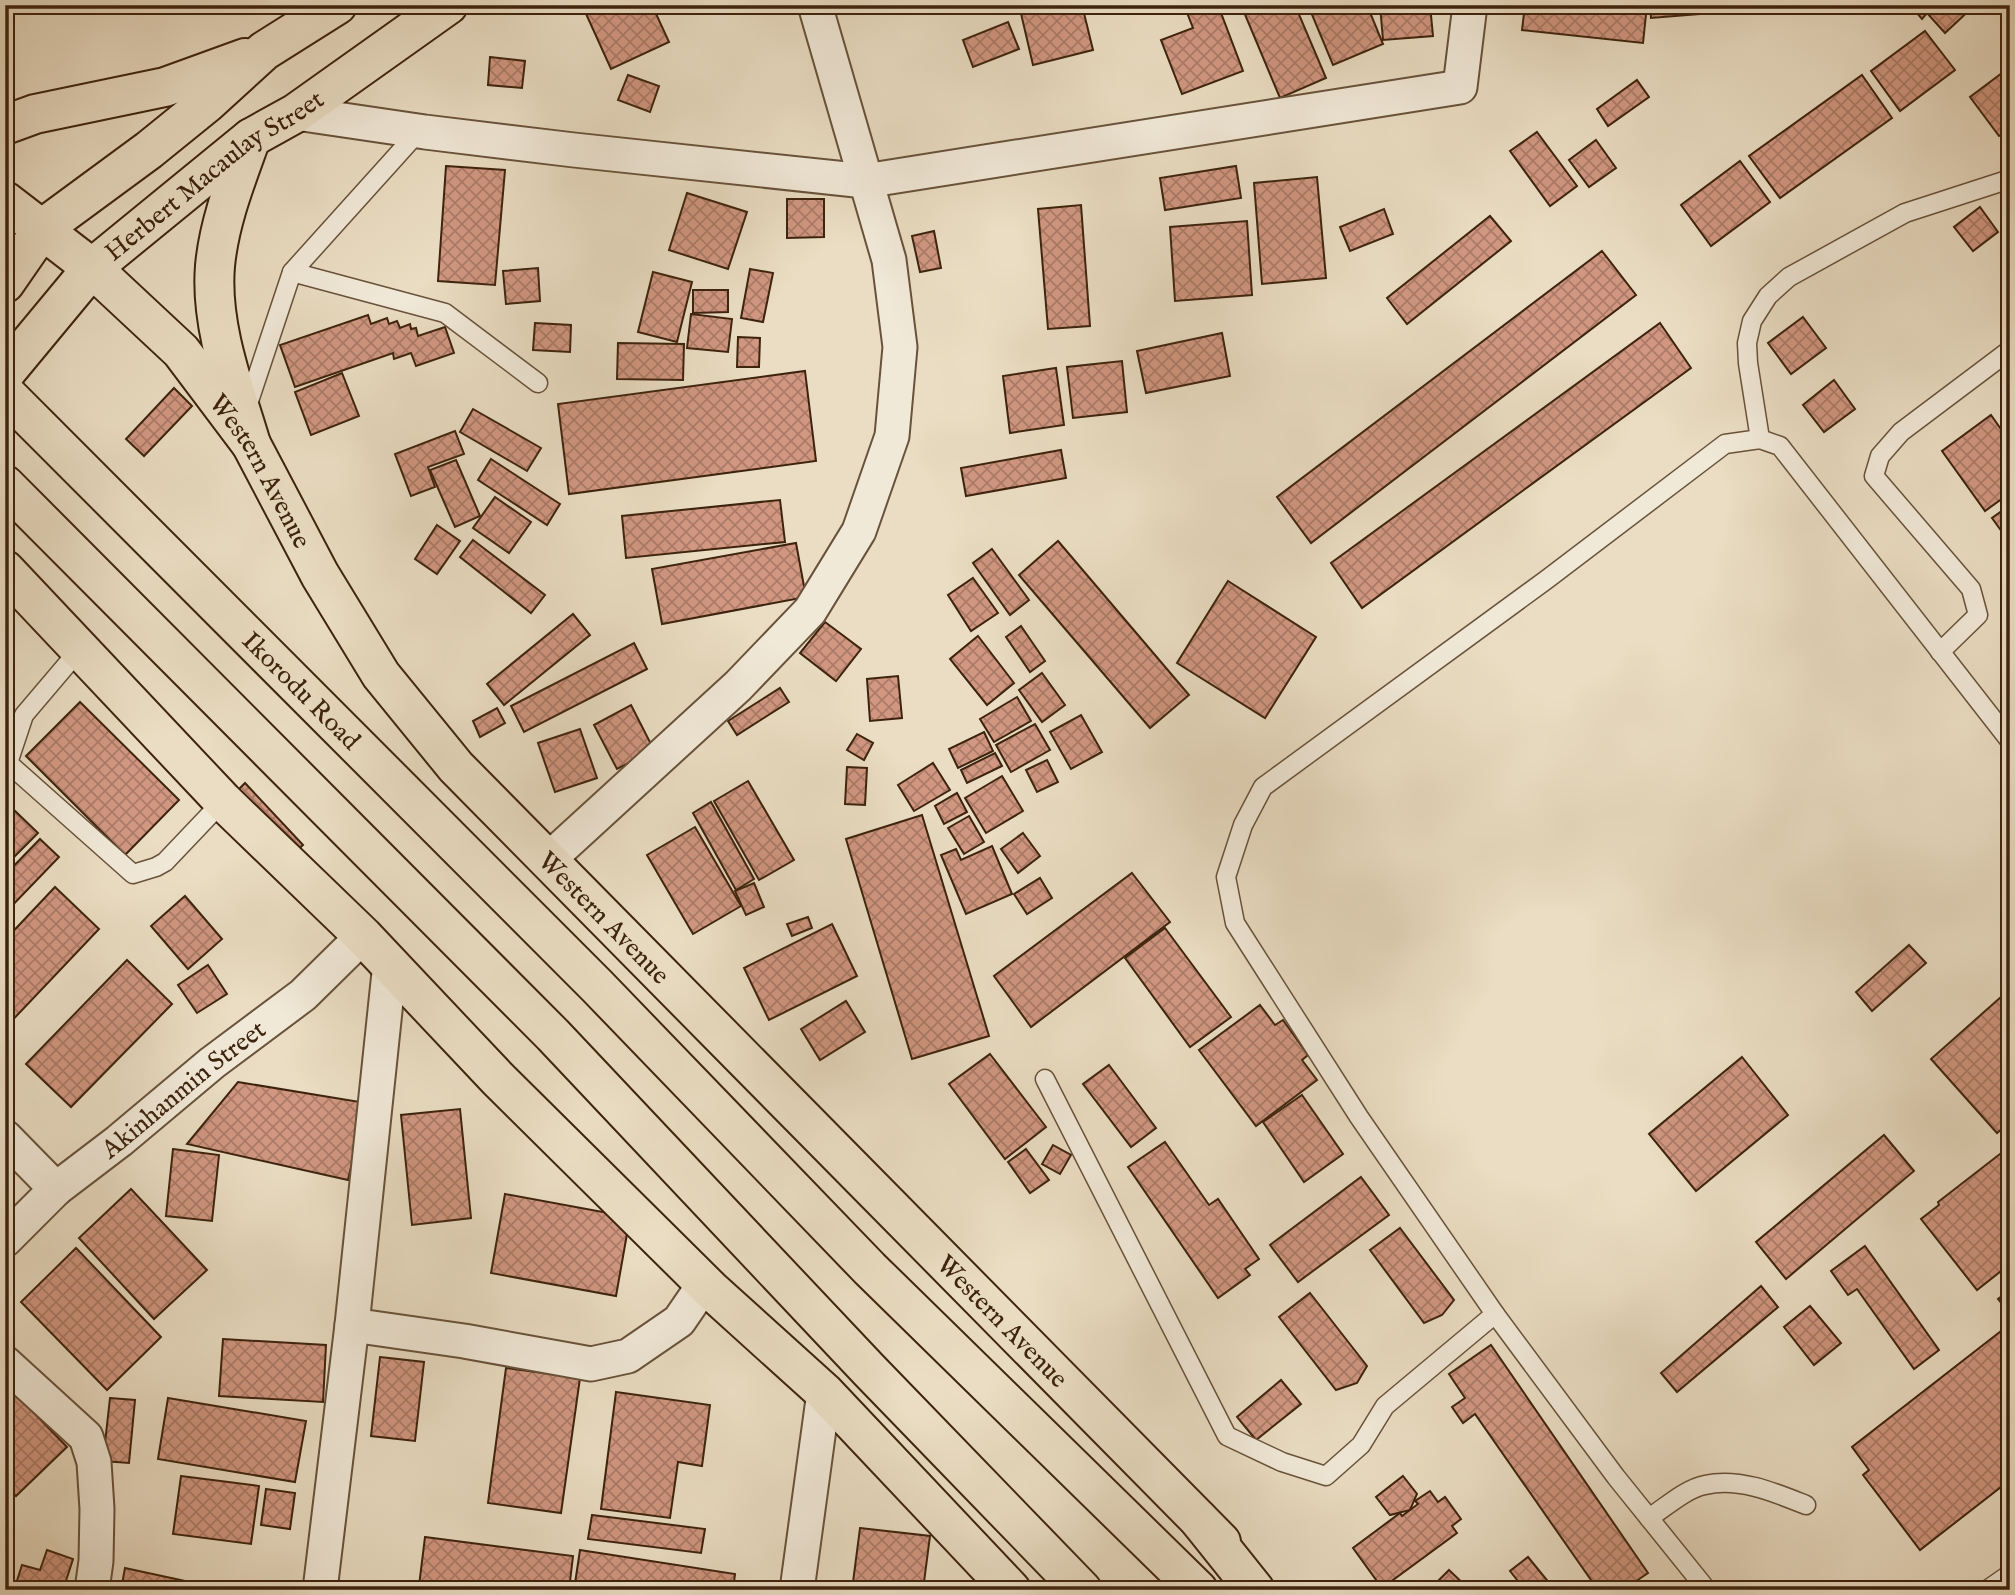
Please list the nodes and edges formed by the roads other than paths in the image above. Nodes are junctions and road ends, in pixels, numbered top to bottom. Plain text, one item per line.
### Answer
1 (337, 5) edge
2 (448, 5) edge
3 (815, 5) edge
4 (1470, 5) edge
5 (264, 51) junction
6 (296, 113) junction
7 (5, 125) edge
8 (419, 131) junction
9 (251, 138) junction
10 (2010, 179) edge
11 (865, 181) junction
12 (5, 201) edge
13 (43, 228) junction
14 (93, 268) junction
15 (292, 272) junction
16 (5, 283) edge
17 (2010, 350) edge
18 (5, 373) edge
19 (538, 383) dead end
20 (5, 393) edge
21 (247, 431) junction
22 (1760, 439) junction
23 (5, 485) edge
24 (5, 570) edge
25 (80, 649) junction
26 (1940, 652) junction
27 (2010, 741) edge
28 (223, 801) junction
29 (548, 860) junction
30 (363, 936) junction
31 (390, 963) junction
32 (597, 986) joint
33 (1045, 1079) dead end
34 (5, 1137) edge
35 (56, 1189) junction
36 (5, 1240) edge
37 (705, 1283) junction
38 (1494, 1314) junction
39 (352, 1325) junction
40 (5, 1363) edge
41 (824, 1392) junction
42 (1806, 1505) dead end
43 (1649, 1518) junction
44 (1199, 1520) junction
45 (1165, 1557) junction
46 (2010, 1574) edge
47 (92, 1590) edge
48 (320, 1590) edge
49 (797, 1590) edge
50 (1011, 1590) edge
51 (1082, 1590) edge
52 (1198, 1590) edge
53 (1207, 1590) edge
54 (1255, 1590) edge
55 (1268, 1590) edge
56 (1707, 1590) edge
57 (1987, 1590) edge

1 - 5 main road
2 - 6 main road, Herbert Macaulay Street
3 - 11 street
4 - 11 street
5 - 7 main road
5 - 13 main road
6 - 8 street
6 - 9 main road, Herbert Macaulay Street
8 - 11 street
8 - 15 lane
9 - 14 main road, Herbert Macaulay Street
9 - 21 main road
10 - 22 lane
11 - 29 street
12 - 13 main road, Western Avenue
13 - 14 main road, Western Avenue
13 - 16 main road
14 - 18 main road, Herbert Macaulay Street
14 - 21 main road, Western Avenue
15 - 19 lane
15 - 21 lane
17 - 26 lane
20 - 32 main road, Ikorodu Road
21 - 29 main road, Western Avenue
22 - 26 lane
22 - 38 lane
23 - 51 main road
24 - 25 main road
25 - 28 main road
25 - 28 lane
26 - 27 lane
28 - 30 main road
29 - 44 main road, Western Avenue
30 - 31 main road
30 - 35 street, Akinhanmin Street
31 - 37 main road
31 - 39 street
32 - 45 main road, Western Avenue
33 - 38 lane
34 - 35 street
35 - 36 street, Akinhanmin Street
37 - 39 street
37 - 41 main road
38 - 43 lane
39 - 48 street
40 - 47 street
41 - 49 street
41 - 50 main road
42 - 43 lane
43 - 56 lane
44 - 54 main road
44 - 55 main road, Western Avenue
45 - 52 main road, Western Avenue
45 - 53 main road
46 - 57 lane

